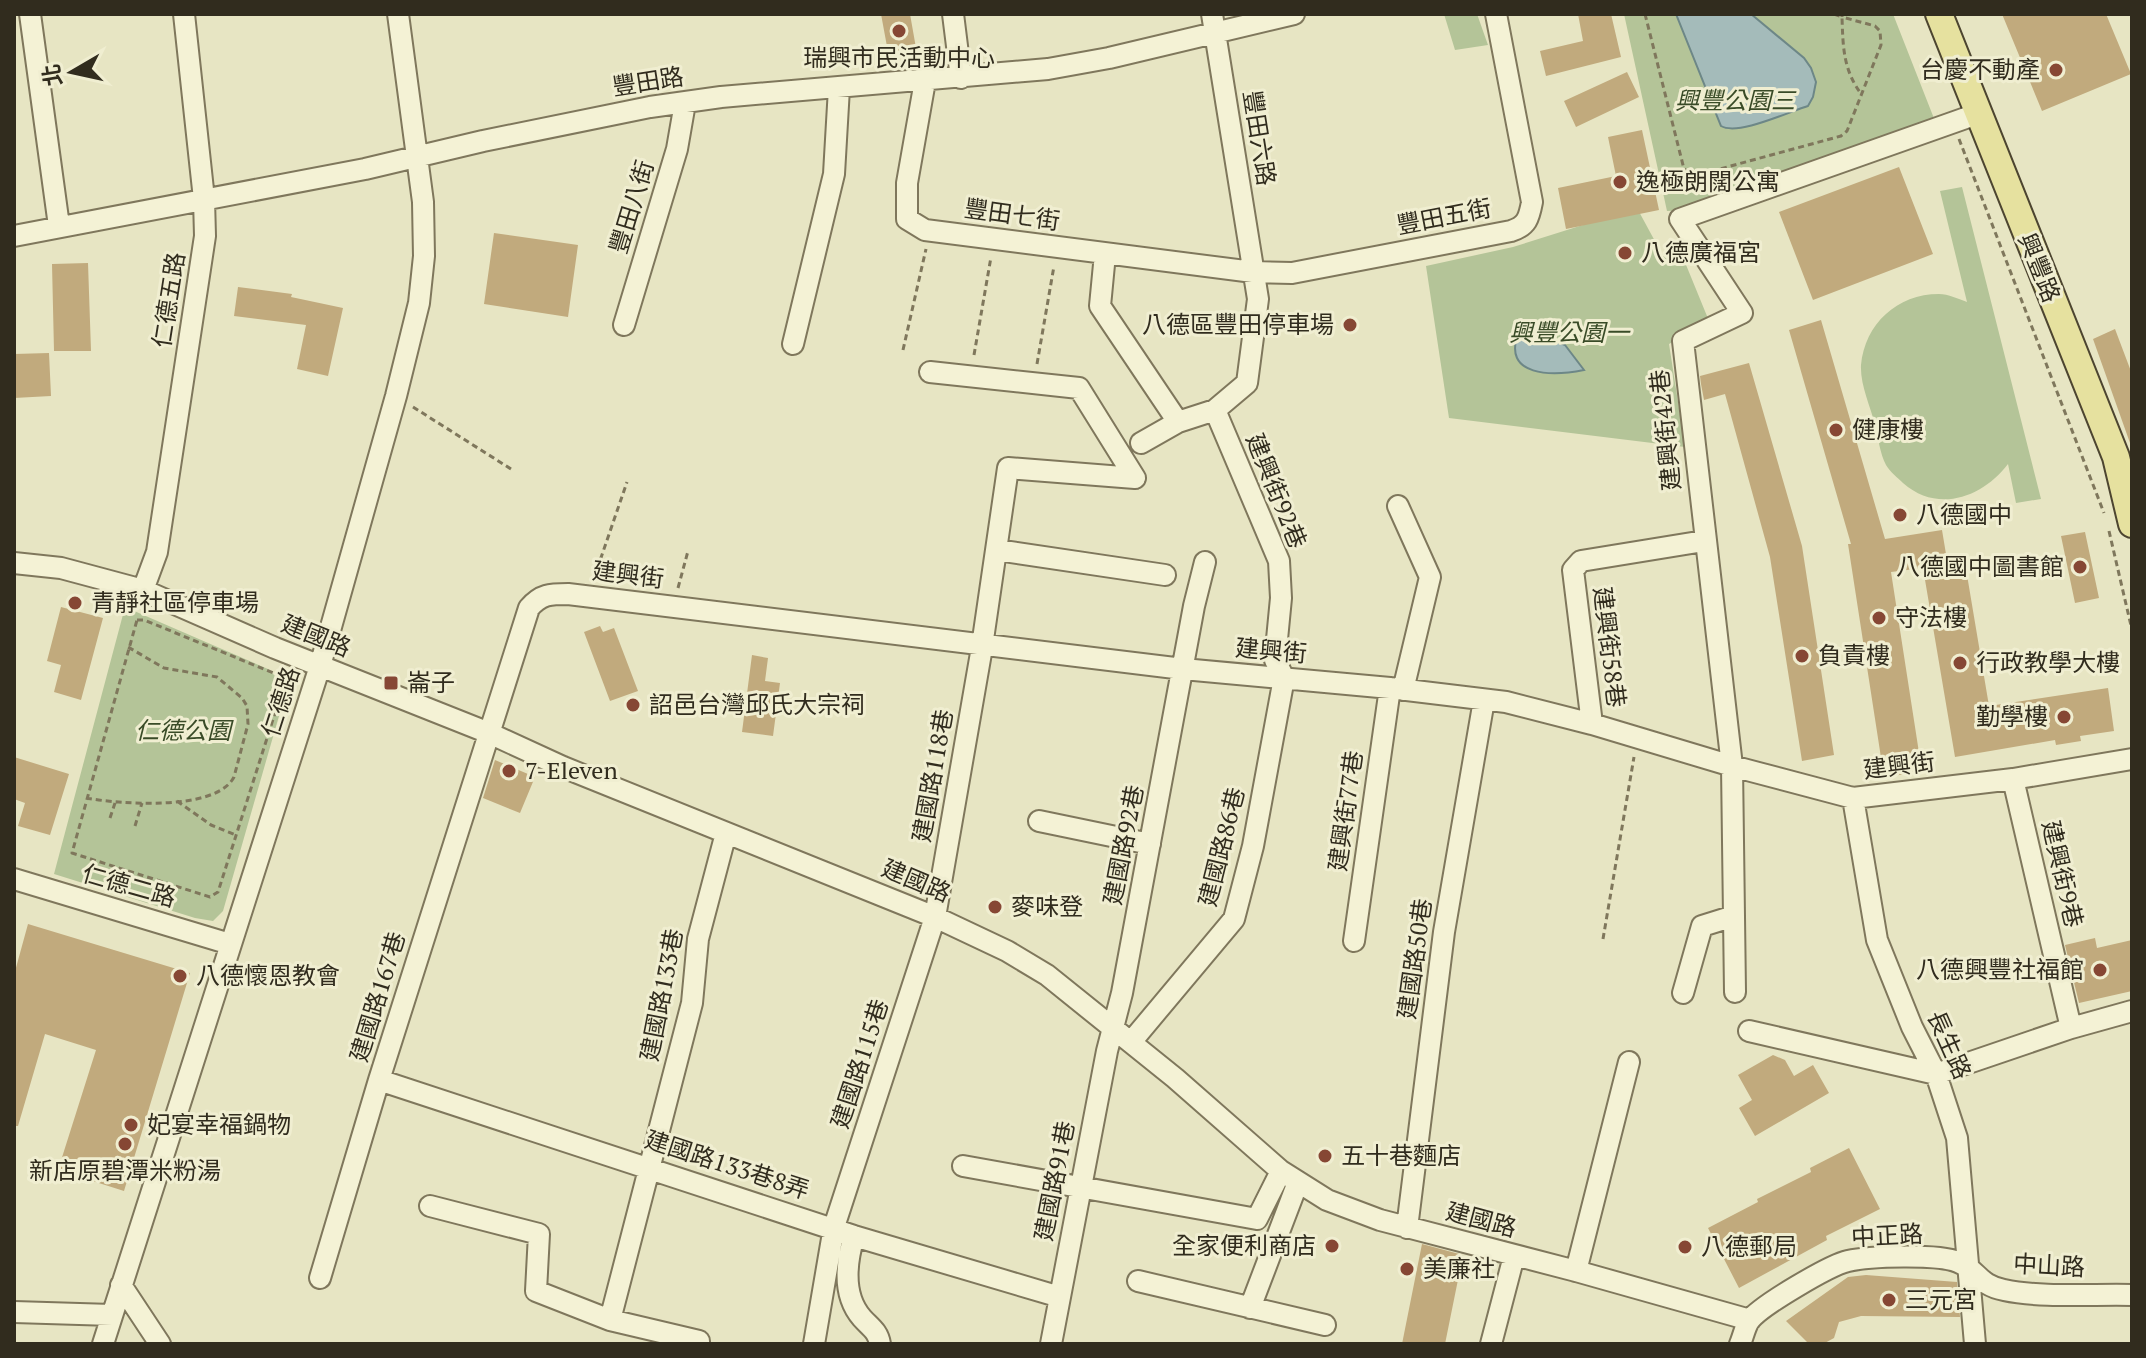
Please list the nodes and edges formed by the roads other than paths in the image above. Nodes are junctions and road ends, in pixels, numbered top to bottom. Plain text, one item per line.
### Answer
1 (30, 14) edge
2 (184, 14) edge
3 (398, 14) edge
4 (953, 14) edge
5 (1294, 14) edge
6 (1496, 14) edge
7 (1939, 14) edge
8 (1214, 23) edge
9 (961, 78) junction
10 (925, 81) junction
11 (839, 88) junction
12 (685, 103) junction
13 (1977, 114) junction
14 (417, 156) junction
15 (204, 199) junction
16 (59, 226) junction
17 (14, 236) edge
18 (1105, 254) junction
19 (1253, 272) junction
20 (624, 325) dead end
21 (793, 344) dead end
22 (930, 372) dead end
23 (1215, 410) junction
24 (1178, 422) junction
25 (1141, 443) dead end
26 (2124, 453) edge
27 (1398, 506) dead end
28 (2132, 524) edge
29 (1704, 541) junction
30 (997, 550) junction
31 (1205, 562) dead end
32 (14, 563) edge
33 (1165, 575) dead end
34 (143, 590) junction
35 (982, 644) junction
36 (320, 666) junction
37 (1183, 669) junction
38 (1284, 678) junction
39 (1396, 689) junction
40 (1484, 700) junction
41 (1592, 724) junction
42 (489, 733) junction
43 (2132, 759) edge
44 (1732, 766) junction
45 (2013, 779) junction
46 (1853, 798) junction
47 (1039, 821) dead end
48 (726, 833) junction
49 (1150, 844) junction
50 (14, 879) edge
51 (1734, 916) junction
52 (935, 917) junction
53 (1354, 941) dead end
54 (230, 944) junction
55 (1735, 992) dead end
56 (1683, 993) dead end
57 (2132, 1011) edge
58 (2071, 1028) junction
59 (1749, 1031) dead end
60 (1122, 1036) junction
61 (1629, 1062) dead end
62 (1936, 1074) junction
63 (379, 1080) junction
64 (963, 1166) dead end
65 (648, 1167) junction
66 (1289, 1177) junction
67 (1081, 1187) junction
68 (430, 1206) dead end
69 (834, 1227) junction
70 (1407, 1228) junction
71 (854, 1236) junction
72 (1514, 1256) junction
73 (1970, 1270) junction
74 (1576, 1271) junction
75 (320, 1278) dead end
76 (1138, 1281) dead end
77 (121, 1285) junction
78 (2132, 1295) edge
79 (1060, 1297) junction
80 (1250, 1308) junction
81 (14, 1312) edge
82 (112, 1315) junction
83 (610, 1320) junction
84 (1750, 1320) junction
85 (1325, 1325) dead end
86 (103, 1344) edge
87 (160, 1344) edge
88 (699, 1344) edge
89 (814, 1344) edge
90 (880, 1344) edge
91 (1051, 1344) edge
92 (1491, 1344) edge
93 (1740, 1344) edge
94 (1975, 1344) edge

1 - 16 street
2 - 15 street, 仁德五路
3 - 14 street, 仁德路
4 - 9 street
5 - 8 street, 豐田路
6 - 19 street, 豐田五街
7 - 13 main road, 興豐路
8 - 9 street, 豐田路
8 - 19 street, 豐田六路
9 - 10 street, 豐田路
10 - 11 street, 豐田路
10 - 18 street, 豐田七街
11 - 12 street, 豐田路
11 - 21 street
12 - 14 street, 豐田路
12 - 20 street, 豐田八街
13 - 26 main road, 興豐路
13 - 29 street, 建興街42巷
14 - 15 street, 豐田路
14 - 36 street, 仁德路
15 - 16 street, 豐田路
15 - 34 street, 仁德五路
16 - 17 street, 豐田路
18 - 19 street, 豐田七街
18 - 24 street
19 - 23 street, 豐田六路
22 - 30 street, 建國路118巷
23 - 24 street
23 - 38 street, 建興街92巷
24 - 25 street
26 - 28 main road, 興豐路
27 - 39 street, 建興街77巷
29 - 41 street, 建興街58巷
29 - 44 street, 建興街42巷
30 - 33 street
30 - 35 street, 建國路118巷
31 - 37 street, 建國路92巷
32 - 34 street, 建國路
34 - 36 street, 建國路
35 - 37 street, 建興街
35 - 42 street, 建興街
35 - 52 street, 建國路118巷
36 - 42 street, 建國路
36 - 54 street, 仁德路
37 - 38 street, 建興街
37 - 49 street, 建國路92巷
38 - 39 street, 建興街
38 - 60 street, 建國路86巷
39 - 40 street, 建興街
39 - 53 street, 建興街77巷
40 - 41 street, 建興街
40 - 70 street, 建國路50巷
41 - 44 street, 建興街
42 - 48 street, 建國路
42 - 63 street, 建國路167巷
43 - 45 street, 建興街
44 - 46 street, 建興街
44 - 51 street, 建興街42巷
45 - 46 street, 建興街
45 - 58 street, 建興街9巷
46 - 62 street, 長生路
47 - 49 street
48 - 52 street, 建國路
48 - 65 street, 建國路133巷
49 - 60 street, 建國路92巷
50 - 54 street, 仁德二路
51 - 55 street, 建興街42巷
51 - 56 street
52 - 60 street, 建國路
52 - 69 street, 建國路115巷
54 - 77 street, 仁德路
57 - 58 street
58 - 62 street
59 - 62 street
60 - 66 street, 建國路
60 - 67 street, 建國路91巷
61 - 74 street
62 - 73 street, 長生路
63 - 65 street, 建國路133巷8弄
63 - 75 street, 建國路167巷
64 - 67 street
65 - 69 street, 建國路133巷8弄
65 - 83 street, 建國路133巷
66 - 67 street
66 - 70 street, 建國路
66 - 80 street
67 - 79 street, 建國路91巷
68 - 83 street
69 - 71 street, 建國路133巷8弄
69 - 89 street, 建國路115巷
70 - 72 street, 建國路
71 - 79 street, 建國路133巷8弄
71 - 90 street
72 - 74 street, 建國路
72 - 92 street
73 - 78 street, 中山路
73 - 84 street, 中正路
73 - 94 street, 長生路
74 - 84 street, 建國路
76 - 80 street
77 - 82 street, 仁德路
77 - 87 street
79 - 91 street, 建國路91巷
80 - 85 street
81 - 82 street
82 - 86 street, 仁德路
83 - 88 street
84 - 93 street

